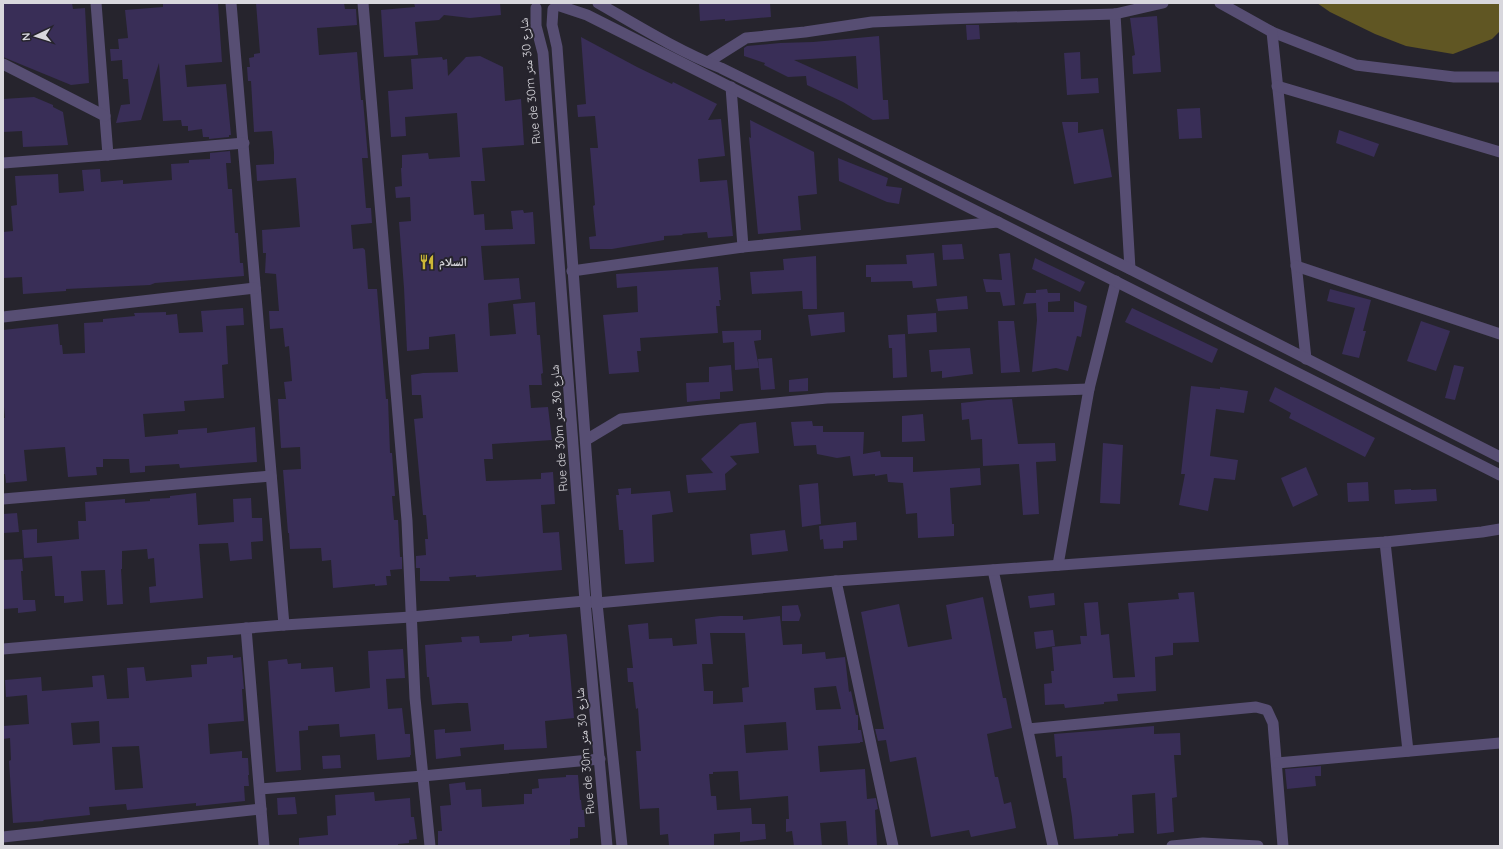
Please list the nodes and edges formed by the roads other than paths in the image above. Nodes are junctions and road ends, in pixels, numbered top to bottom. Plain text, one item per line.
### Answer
1 (96, 3) edge
2 (231, 3) edge
3 (363, 3) edge
4 (598, 3) edge
5 (1163, 3) edge
6 (1220, 3) edge
7 (533, 5) edge
8 (556, 6) edge
9 (1115, 14) junction
10 (1272, 32) junction
11 (708, 62) junction
12 (3, 64) edge
13 (1500, 78) edge
14 (1277, 86) junction
15 (731, 87) junction
16 (105, 116) junction
17 (244, 143) junction
18 (1500, 152) edge
19 (108, 156) junction
20 (3, 163) edge
21 (998, 222) junction
22 (743, 248) junction
23 (1296, 266) junction
24 (1130, 269) junction
25 (572, 271) junction
26 (1116, 281) junction
27 (255, 288) junction
28 (3, 317) edge
29 (1500, 334) edge
30 (1306, 358) junction
31 (1089, 389) junction
32 (586, 440) junction
33 (1500, 457) edge
34 (1500, 475) edge
35 (271, 476) junction
36 (3, 499) edge
37 (1500, 529) edge
38 (1386, 542) junction
39 (1058, 565) junction
40 (993, 570) junction
41 (836, 581) junction
42 (585, 601) junction
43 (597, 603) junction
44 (411, 617) junction
45 (284, 625) junction
46 (246, 628) junction
47 (3, 649) edge
48 (1028, 729) junction
49 (1500, 743) edge
50 (1408, 751) junction
51 (600, 759) junction
52 (1277, 763) junction
53 (423, 776) junction
54 (260, 789) junction
55 (261, 809) junction
56 (3, 836) edge
57 (264, 846) edge
58 (430, 846) edge
59 (606, 846) edge
60 (622, 846) edge
61 (893, 846) edge
62 (1053, 846) edge
63 (1172, 846) edge
64 (1258, 846) edge
65 (1283, 846) edge

1 - 16 street
2 - 17 street
3 - 44 street
4 - 11 street
5 - 9 street
6 - 10 street
7 - 8 street
7 - 42 street, Rue de 30m شارع 30 متر
8 - 15 street
8 - 25 street, Rue de 30m شارع 30 متر
9 - 11 street
9 - 24 street
10 - 13 street
10 - 14 street
11 - 24 street
12 - 16 street
14 - 18 street
14 - 23 street
15 - 21 street
15 - 22 street
16 - 19 street
17 - 19 street
17 - 27 street
19 - 20 street
21 - 22 street
21 - 26 street
22 - 25 street
23 - 29 street
23 - 30 street
24 - 30 street
25 - 32 street, Rue de 30m شارع 30 متر
26 - 31 street
26 - 34 street
27 - 28 street
27 - 35 street
30 - 33 street
31 - 32 street
31 - 39 street
32 - 43 street, Rue de 30m شارع 30 متر
35 - 36 street
35 - 45 street
37 - 38 street
38 - 39 street
38 - 50 street
39 - 40 street
40 - 41 street
40 - 48 street
41 - 43 street
41 - 61 street
42 - 43 street
42 - 44 street
42 - 51 street, Rue de 30m شارع 30 متر
43 - 60 street, Rue de 30m شارع 30 متر
44 - 45 street
44 - 53 street
45 - 46 street
46 - 47 street
46 - 54 street
48 - 52 street
48 - 62 street
49 - 50 street
50 - 52 street
51 - 53 street
51 - 59 street, Rue de 30m شارع 30 متر
52 - 65 street
53 - 54 street
53 - 58 street
54 - 55 street
55 - 56 street
55 - 57 street
63 - 64 street

